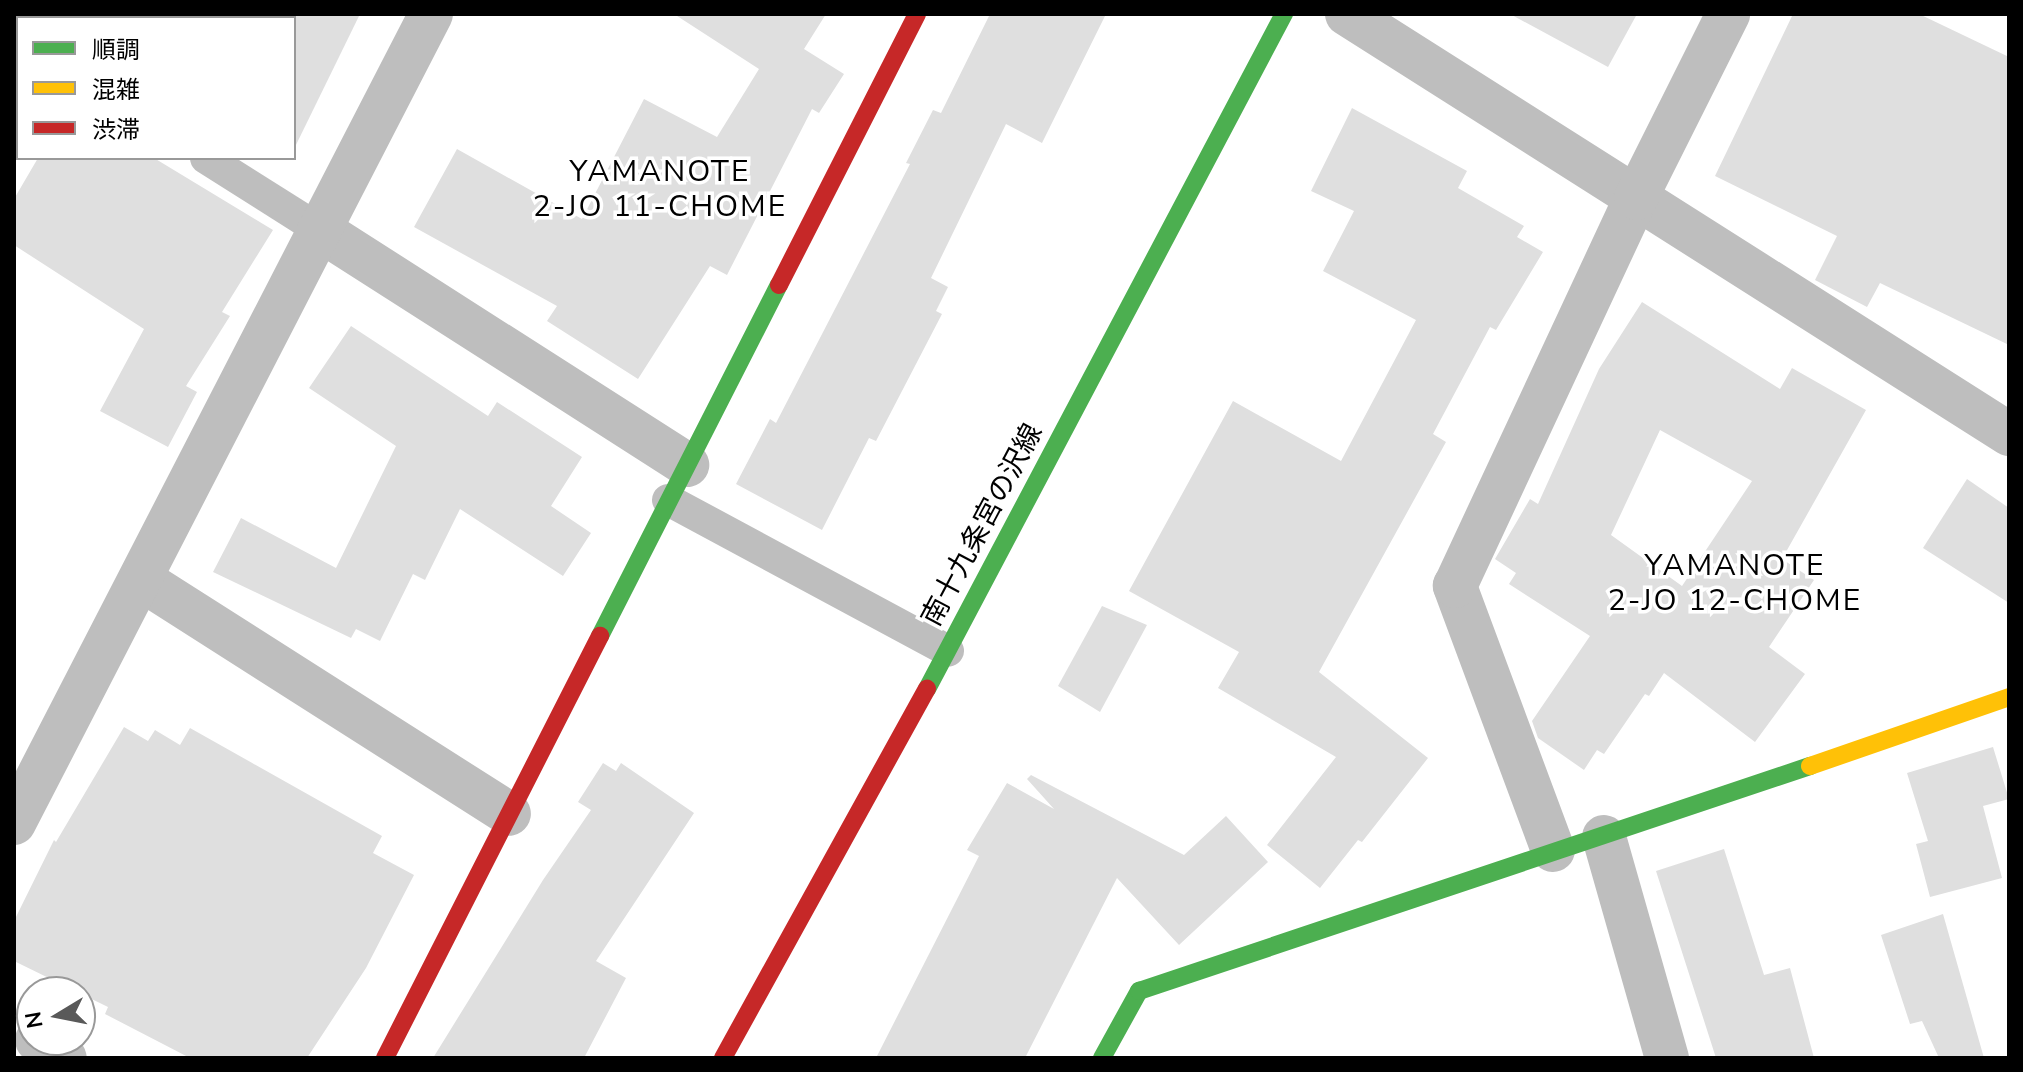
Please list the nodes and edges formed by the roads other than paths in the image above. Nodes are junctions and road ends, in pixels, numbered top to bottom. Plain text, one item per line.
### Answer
1 (431, 14) edge
2 (917, 14) edge
3 (1284, 14) edge
4 (1347, 14) edge
5 (1728, 14) edge
6 (209, 160) edge
7 (1636, 198) junction
8 (320, 230) junction
9 (2009, 434) edge
10 (678, 482) junction
11 (142, 580) junction
12 (948, 651) junction
13 (2009, 697) edge
14 (509, 814) junction
15 (14, 823) edge
16 (1604, 837) junction
17 (1553, 850) junction
18 (1117, 1049) edge
19 (385, 1058) edge
20 (723, 1058) edge
21 (1667, 1058) edge

1 - 8 street
2 - 10 street
3 - 12 street, 南十九条宮の沢線
4 - 7 street
5 - 7 street
6 - 8 lane
7 - 9 street
7 - 17 street
8 - 10 street
8 - 11 street
10 - 12 lane
10 - 14 street
11 - 14 street
11 - 15 street
12 - 20 street, 南十九条宮の沢線
13 - 16 street
14 - 19 street
16 - 17 street
16 - 21 street
17 - 18 street

